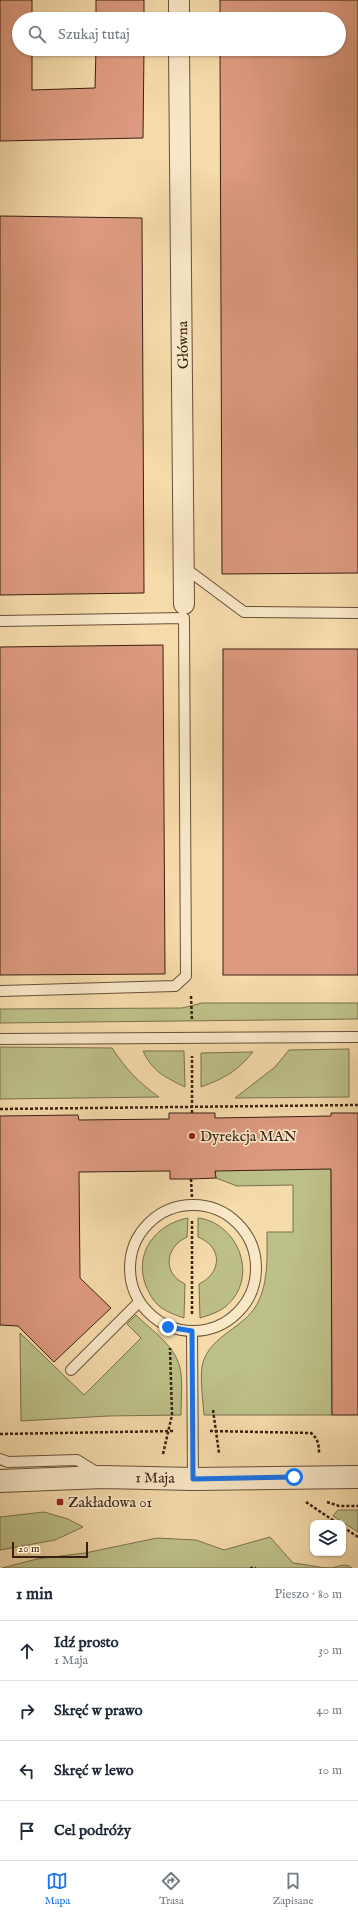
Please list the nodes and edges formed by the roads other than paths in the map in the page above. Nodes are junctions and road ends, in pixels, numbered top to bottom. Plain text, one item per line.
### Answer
1 (179, 0) edge
2 (179, 12) edge
3 (179, 56) edge
4 (185, 568) junction
5 (184, 611) junction
6 (358, 613) edge
7 (0, 621) edge
8 (0, 991) edge
9 (358, 1037) edge
10 (0, 1039) edge
11 (139, 1302) junction
12 (192, 1331) junction
13 (71, 1370) dead end
14 (0, 1459) edge
15 (103, 1477) junction
16 (358, 1477) edge
17 (193, 1479) junction
18 (0, 1482) edge

1 - 2 street
3 - 4 street, Główna
4 - 5 street, Główna
4 - 6 lane
5 - 7 lane
5 - 8 lane
9 - 10 lane
11 - 12 lane
11 - 12 lane
11 - 13 lane
12 - 17 lane
14 - 15 lane
15 - 17 street, 1 Maja
15 - 18 street, 1 Maja
16 - 17 street, 1 Maja

